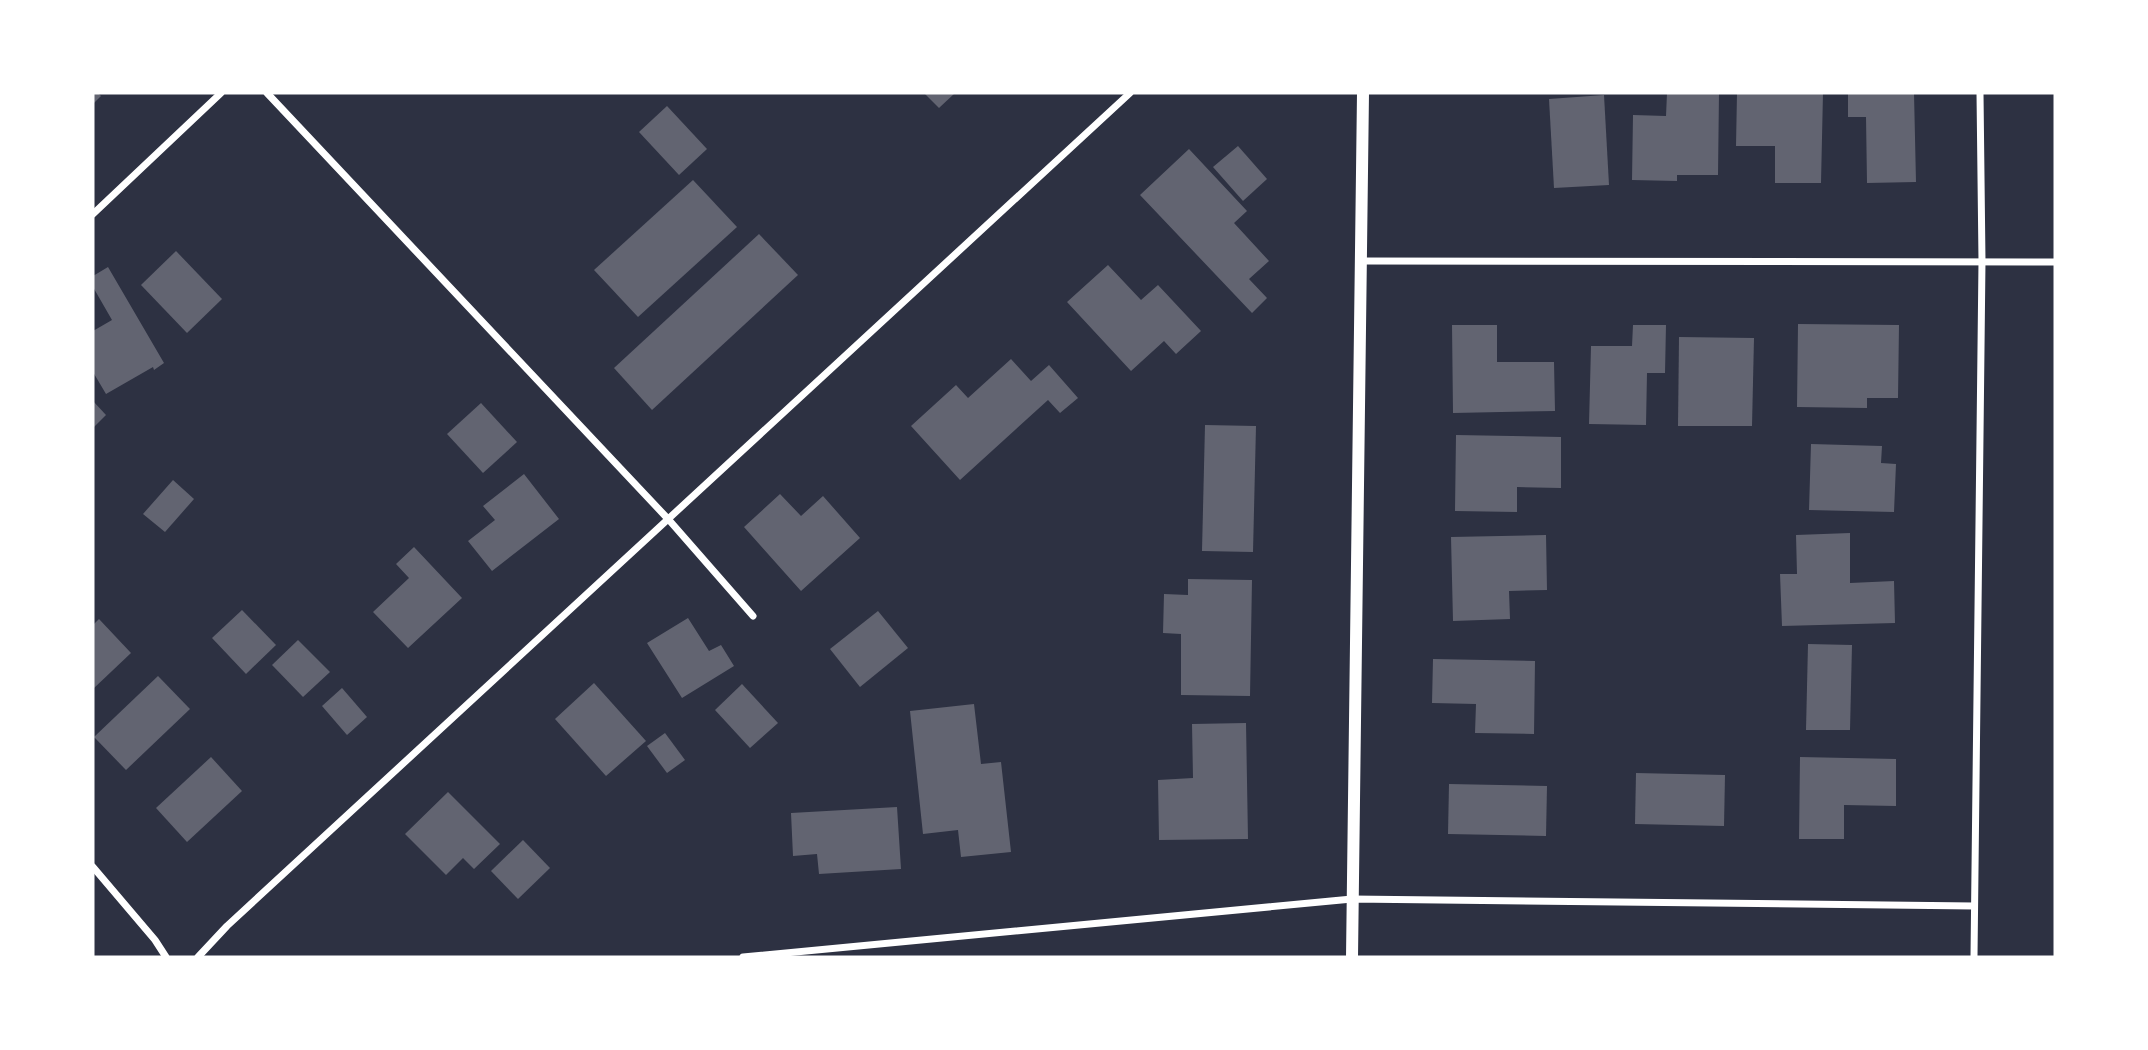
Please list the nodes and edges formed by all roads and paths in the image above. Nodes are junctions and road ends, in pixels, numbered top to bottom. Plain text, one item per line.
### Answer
1 (221, 93) edge
2 (267, 93) edge
3 (1363, 93) edge
4 (1980, 93) edge
5 (1126, 94) edge
6 (93, 214) edge
7 (1361, 261) junction
8 (1982, 261) junction
9 (2055, 262) edge
10 (669, 520) junction
11 (752, 616) dead end
12 (93, 867) edge
13 (1352, 899) junction
14 (1974, 906) junction
15 (166, 957) edge
16 (198, 957) edge
17 (743, 957) edge
18 (1352, 957) edge
19 (1974, 957) edge

1 - 6 street
2 - 10 street
3 - 7 street
4 - 8 street
5 - 10 street
7 - 8 street
7 - 13 street
8 - 9 street
8 - 14 street
10 - 11 street
10 - 16 street
12 - 15 street
13 - 14 street
13 - 17 street
13 - 18 street
14 - 19 street

